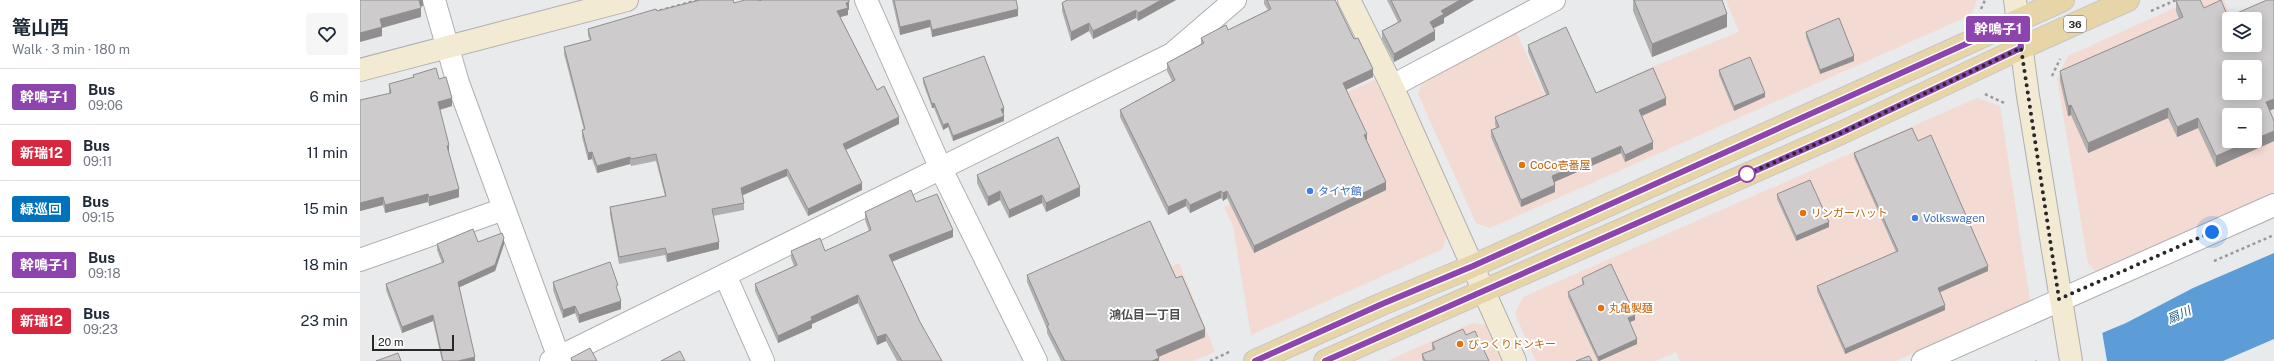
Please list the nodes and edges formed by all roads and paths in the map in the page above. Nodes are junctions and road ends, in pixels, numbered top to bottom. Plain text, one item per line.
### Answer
1 (434, 0) edge
2 (627, 0) edge
3 (866, 0) edge
4 (1235, 0) edge
5 (1349, 0) edge
6 (1554, 0) edge
7 (1985, 0) edge
8 (2063, 0) edge
9 (2128, 0) edge
10 (2176, 0) edge
11 (2017, 10) edge
12 (2149, 12) dead end
13 (1979, 13) dead end
14 (447, 47) junction
15 (2021, 48) junction
16 (2062, 57) dead end
17 (360, 70) edge
18 (2051, 78) dead end
19 (1392, 86) junction
20 (1979, 92) dead end
21 (2004, 106) dead end
22 (941, 169) junction
23 (2274, 205) edge
24 (504, 209) junction
25 (360, 260) edge
26 (1473, 266) junction
27 (724, 275) junction
28 (1484, 290) junction
29 (2059, 299) junction
30 (555, 360) edge
31 (763, 361) edge
32 (1036, 361) edge
33 (1256, 361) edge
34 (1325, 361) edge
35 (1515, 361) edge
36 (1923, 361) edge
37 (2071, 361) edge

1 - 14 street
2 - 14 street
3 - 22 street
4 - 22 street
5 - 19 street
6 - 19 street
7 - 13 path
8 - 11 main road, 36
9 - 15 main road, 36
10 - 12 path
11 - 15 street
11 - 26 main road, 36
14 - 17 street
14 - 24 street
15 - 28 main road, 36
15 - 29 street
16 - 18 path
19 - 26 street
20 - 21 path
22 - 27 street
22 - 32 street
23 - 29 street
24 - 25 street
24 - 30 street
26 - 28 street
26 - 33 main road, 36
27 - 30 street
27 - 31 street
28 - 34 main road, 36
28 - 35 street
29 - 36 street
29 - 37 street

